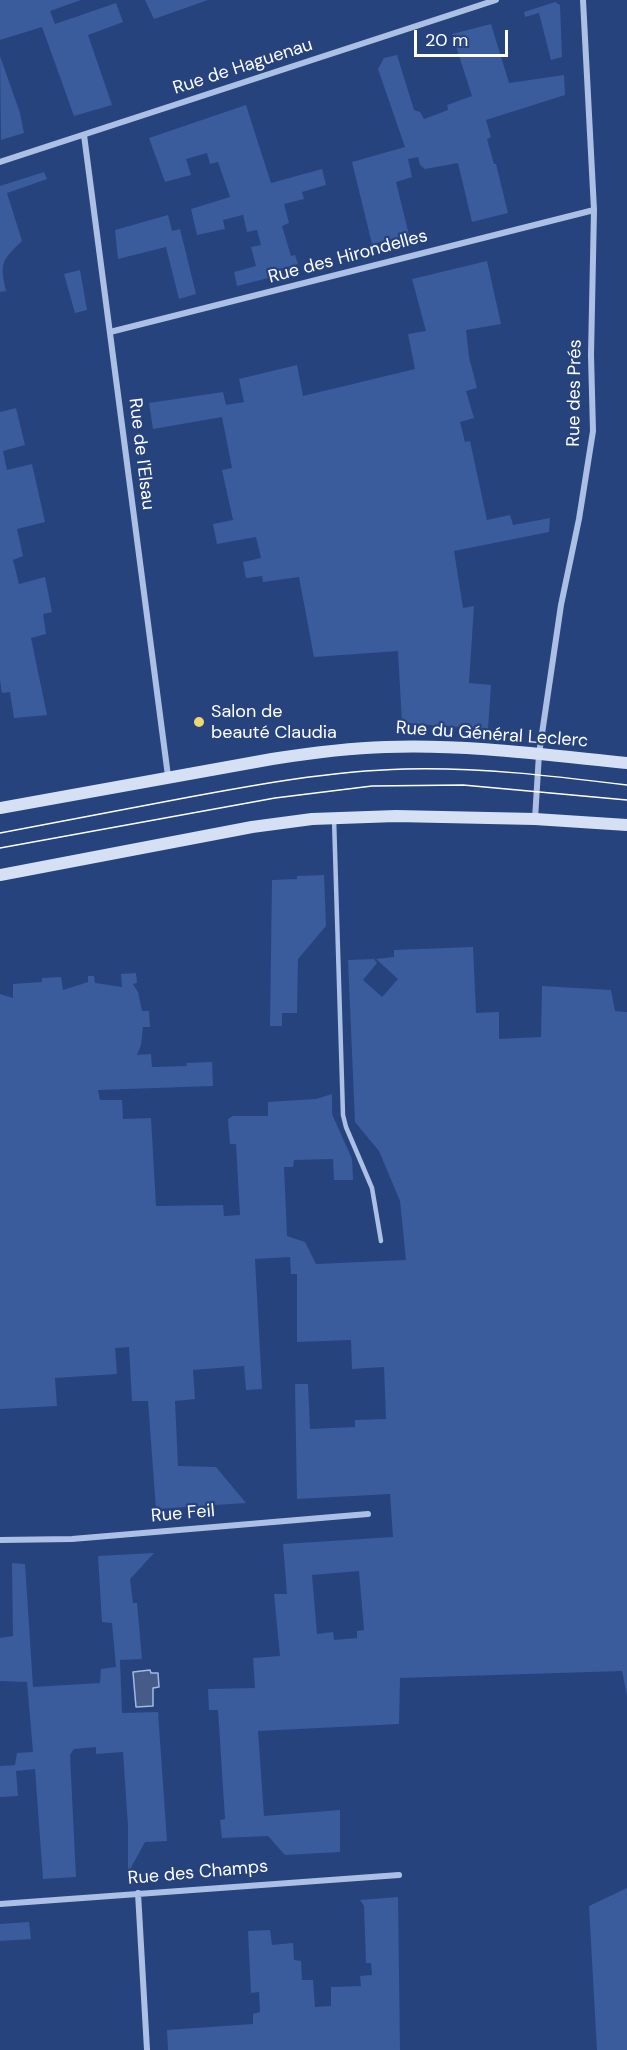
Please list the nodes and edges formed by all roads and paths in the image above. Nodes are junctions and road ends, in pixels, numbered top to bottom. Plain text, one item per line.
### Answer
1 (496, 0) edge
2 (583, 0) edge
3 (84, 135) junction
4 (0, 162) edge
5 (594, 210) junction
6 (110, 332) junction
7 (539, 754) junction
8 (627, 763) edge
9 (168, 776) junction
10 (0, 808) edge
11 (334, 818) junction
12 (535, 819) junction
13 (627, 825) edge
14 (0, 875) edge
15 (381, 1241) dead end
16 (368, 1514) dead end
17 (0, 1540) edge
18 (399, 1875) dead end
19 (138, 1893) junction
20 (0, 1904) edge
21 (147, 2050) edge

1 - 3 street, Rue de Haguenau
2 - 5 street, Rue des Prés
3 - 4 street, Rue de Haguenau
3 - 6 street, Rue de l'Elsau
5 - 6 street, Rue des Hirondelles
5 - 7 street, Rue des Prés
6 - 9 street, Rue de l'Elsau
7 - 8 main road, Rue du Général Leclerc
7 - 9 main road, Rue du Général Leclerc
7 - 12 street, Rue des Prés
9 - 10 main road, Rue du Général Leclerc
11 - 12 main road
11 - 14 main road
11 - 15 lane
12 - 13 main road
16 - 17 street, Rue Feil
18 - 19 street, Rue des Champs
19 - 20 street, Rue des Champs
19 - 21 street

